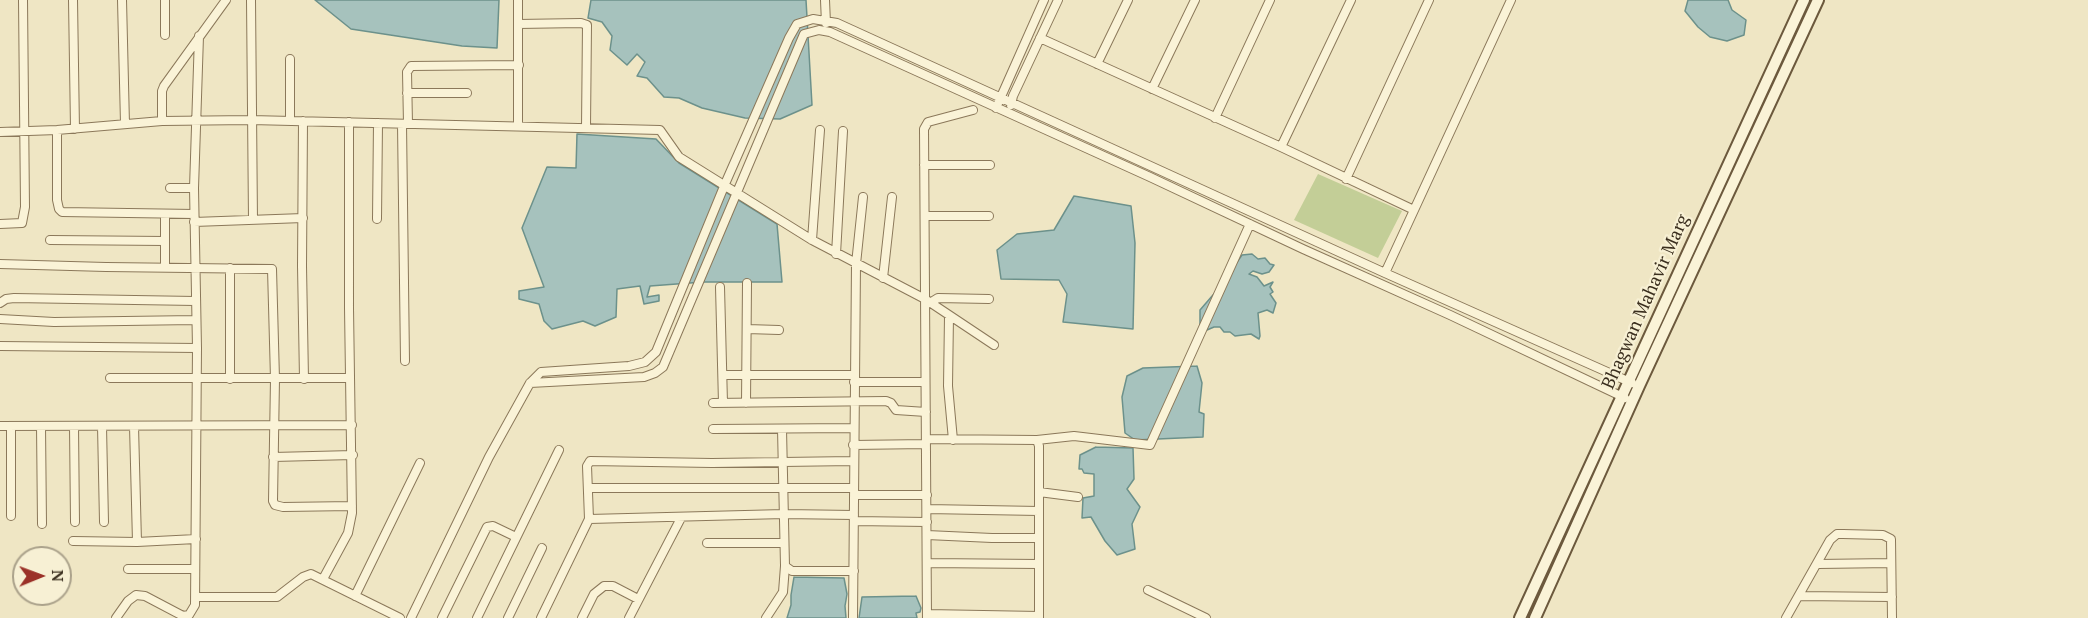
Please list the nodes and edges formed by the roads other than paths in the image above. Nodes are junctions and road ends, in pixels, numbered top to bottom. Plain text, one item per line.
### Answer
1 (23, 0) edge
2 (73, 0) edge
3 (122, 0) edge
4 (165, 0) edge
5 (226, 0) edge
6 (251, 0) edge
7 (518, 0) edge
8 (825, 0) edge
9 (1044, 0) edge
10 (1058, 0) edge
11 (1128, 0) edge
12 (1195, 0) edge
13 (1270, 0) edge
14 (1351, 0) edge
15 (1429, 0) edge
16 (1511, 0) edge
17 (1804, 0) edge
18 (1818, 0) edge
19 (826, 21) junction
20 (518, 24) junction
21 (826, 31) junction
22 (165, 35) dead end
23 (199, 36) junction
24 (1040, 38) junction
25 (290, 59) dead end
26 (1097, 64) junction
27 (519, 65) junction
28 (1152, 90) junction
29 (407, 93) junction
30 (467, 93) dead end
31 (1000, 97) junction
32 (1012, 102) junction
33 (996, 108) junction
34 (973, 110) dead end
35 (1008, 113) junction
36 (1215, 118) junction
37 (197, 120) junction
38 (251, 120) junction
39 (162, 121) junction
40 (290, 121) junction
41 (303, 121) junction
42 (349, 122) junction
43 (378, 123) junction
44 (125, 124) junction
45 (405, 124) junction
46 (518, 126) junction
47 (586, 127) junction
48 (75, 129) junction
49 (57, 130) junction
50 (820, 130) dead end
51 (26, 131) junction
52 (843, 131) dead end
53 (0, 132) edge
54 (1281, 147) junction
55 (924, 165) junction
56 (990, 165) dead end
57 (1346, 179) junction
58 (725, 184) junction
59 (170, 188) dead end
60 (194, 188) junction
61 (736, 192) junction
62 (892, 196) dead end
63 (863, 198) dead end
64 (1414, 210) junction
65 (165, 214) junction
66 (925, 216) junction
67 (989, 216) dead end
68 (194, 218) junction
69 (303, 218) junction
70 (377, 219) dead end
71 (253, 220) junction
72 (0, 224) edge
73 (1250, 224) junction
74 (50, 240) dead end
75 (812, 240) junction
76 (165, 241) junction
77 (836, 254) junction
78 (0, 264) edge
79 (856, 264) junction
80 (165, 267) junction
81 (195, 267) junction
82 (230, 267) junction
83 (1385, 273) junction
84 (883, 278) junction
85 (747, 283) dead end
86 (720, 287) dead end
87 (989, 299) dead end
88 (195, 301) junction
89 (927, 301) junction
90 (0, 303) edge
91 (949, 316) junction
92 (0, 319) edge
93 (195, 320) junction
94 (747, 329) junction
95 (779, 330) dead end
96 (994, 345) dead end
97 (0, 346) edge
98 (197, 348) junction
99 (405, 361) dead end
100 (723, 375) junction
101 (746, 375) junction
102 (110, 378) dead end
103 (350, 378) junction
104 (854, 378) junction
105 (196, 379) junction
106 (230, 379) junction
107 (275, 379) junction
108 (304, 379) junction
109 (925, 382) junction
110 (530, 383) junction
111 (1634, 384) junction
112 (1627, 399) junction
113 (854, 402) junction
114 (713, 403) dead end
115 (723, 403) junction
116 (746, 403) junction
117 (926, 412) junction
118 (352, 425) junction
119 (0, 426) edge
120 (11, 426) junction
121 (41, 426) junction
122 (74, 426) junction
123 (102, 426) junction
124 (134, 426) junction
125 (196, 426) junction
126 (273, 426) junction
127 (854, 428) junction
128 (713, 429) dead end
129 (782, 429) junction
130 (953, 440) junction
131 (1037, 440) junction
132 (926, 441) junction
133 (854, 445) junction
134 (559, 450) dead end
135 (353, 455) junction
136 (273, 457) junction
137 (854, 461) junction
138 (782, 462) junction
139 (420, 463) dead end
140 (589, 488) junction
141 (783, 488) junction
142 (854, 491) junction
143 (1039, 492) junction
144 (927, 495) junction
145 (1077, 497) dead end
146 (352, 506) junction
147 (927, 509) junction
148 (1039, 511) junction
149 (783, 514) junction
150 (11, 516) dead end
151 (681, 518) junction
152 (854, 518) junction
153 (589, 519) junction
154 (75, 522) dead end
155 (104, 522) dead end
156 (927, 522) junction
157 (42, 524) dead end
158 (927, 535) junction
159 (516, 537) junction
160 (1039, 538) junction
161 (196, 539) junction
162 (73, 541) dead end
163 (137, 542) junction
164 (707, 543) dead end
165 (784, 543) junction
166 (542, 548) dead end
167 (927, 563) junction
168 (1891, 563) junction
169 (1039, 564) junction
170 (1818, 564) junction
171 (785, 566) junction
172 (128, 569) dead end
173 (195, 569) junction
174 (854, 571) junction
175 (323, 579) junction
176 (1148, 590) dead end
177 (355, 596) junction
178 (1800, 596) junction
179 (195, 597) junction
180 (1892, 597) junction
181 (638, 599) junction
182 (927, 616) edge
183 (1039, 617) edge
184 (116, 618) edge
185 (400, 618) edge
186 (411, 618) edge
187 (442, 618) edge
188 (477, 618) edge
189 (508, 618) edge
190 (541, 618) edge
191 (582, 618) edge
192 (628, 618) edge
193 (766, 618) edge
194 (853, 618) edge
195 (1206, 618) edge
196 (1520, 618) edge
197 (1535, 618) edge
198 (1786, 618) edge
199 (1892, 618) edge

1 - 51 street
2 - 48 street
3 - 44 street
4 - 22 street
5 - 23 street
6 - 38 street
7 - 20 street
8 - 19 street
9 - 31 street
10 - 24 street
11 - 26 street
12 - 28 street
13 - 36 street
14 - 54 street
15 - 57 street
16 - 64 street
17 - 111 main road, Bhagwan Mahavir Marg
18 - 111 main road, Bhagwan Mahavir Marg
19 - 21 street
19 - 31 street
19 - 58 street
20 - 27 street
20 - 47 street
21 - 33 street
21 - 61 street
23 - 37 street
23 - 39 street
24 - 26 street
24 - 32 street
25 - 40 street
26 - 28 street
27 - 29 street
27 - 46 street
28 - 36 street
29 - 30 street
29 - 45 street
31 - 32 street
31 - 33 street
32 - 35 street
32 - 83 street
33 - 35 street
34 - 55 street
35 - 73 street
36 - 54 street
37 - 38 street
37 - 39 street
37 - 60 street
38 - 40 street
38 - 71 street
39 - 44 street
40 - 41 street
41 - 42 street
41 - 69 street
42 - 43 street
42 - 103 street
43 - 45 street
43 - 70 street
44 - 48 street
45 - 46 street
45 - 99 street
46 - 47 street
47 - 58 street
48 - 49 street
49 - 51 street
49 - 65 street
50 - 75 street
51 - 53 street
51 - 72 street
52 - 77 street
54 - 57 street
55 - 56 street
55 - 66 street
57 - 64 street
58 - 61 street
58 - 110 street
59 - 60 street
60 - 68 street
61 - 75 street
61 - 110 street
62 - 84 street
63 - 79 street
64 - 83 street
65 - 68 street
65 - 76 street
66 - 67 street
66 - 89 street
68 - 71 street
68 - 81 street
69 - 71 street
69 - 108 street
73 - 112 street
73 - 131 street
74 - 76 street
75 - 77 street
76 - 80 street
77 - 79 street
78 - 80 street
79 - 84 street
79 - 104 street
80 - 81 street
81 - 82 street
81 - 88 street
82 - 106 street
82 - 107 street
83 - 111 street
84 - 89 street
85 - 94 street
86 - 100 street
87 - 89 street
88 - 90 street
88 - 93 street
89 - 91 street
89 - 109 street
91 - 96 street
91 - 130 street
92 - 93 street
93 - 98 street
94 - 95 street
94 - 101 street
97 - 98 street
98 - 105 street
100 - 101 street
100 - 115 street
101 - 104 street
101 - 116 street
102 - 105 street
103 - 108 street
103 - 118 street
104 - 109 street
104 - 113 street
105 - 106 street
105 - 125 street
106 - 107 street
107 - 108 street
107 - 126 street
109 - 117 street
110 - 186 street
111 - 112 main road, Bhagwan Mahavir Marg
112 - 196 main road, Bhagwan Mahavir Marg
112 - 197 main road, Bhagwan Mahavir Marg
113 - 116 street
113 - 117 street
113 - 127 street
114 - 115 street
115 - 116 street
117 - 132 street
118 - 126 street
118 - 135 street
119 - 120 street
120 - 121 street
120 - 150 street
121 - 122 street
121 - 157 street
122 - 123 street
122 - 154 street
123 - 124 street
123 - 155 street
124 - 125 street
124 - 163 street
125 - 126 street
125 - 161 street
126 - 136 street
127 - 129 street
127 - 133 street
128 - 129 street
129 - 138 street
130 - 131 street
130 - 132 street
131 - 143 street
132 - 133 street
132 - 144 street
133 - 137 street
134 - 159 street
135 - 136 street
135 - 146 street
136 - 146 street
137 - 138 street
137 - 142 street
138 - 140 street
138 - 141 street
139 - 177 street
140 - 141 street
140 - 153 street
141 - 142 street
141 - 149 street
142 - 144 street
142 - 152 street
143 - 145 street
143 - 148 street
144 - 147 street
146 - 175 street
147 - 148 street
147 - 156 street
148 - 160 street
149 - 151 street
149 - 152 street
149 - 165 street
151 - 153 street
151 - 181 street
152 - 156 street
152 - 174 street
153 - 190 street
156 - 158 street
158 - 160 street
158 - 167 street
159 - 187 street
159 - 188 street
160 - 169 street
161 - 163 street
161 - 173 street
162 - 163 street
164 - 165 street
165 - 171 street
166 - 189 street
167 - 169 street
167 - 182 street
168 - 170 street
168 - 170 street
168 - 180 street
169 - 183 street
170 - 178 street
171 - 174 street
171 - 193 street
172 - 173 street
173 - 179 street
174 - 194 street
175 - 177 street
175 - 179 street
176 - 195 street
177 - 185 street
178 - 180 street
178 - 198 street
179 - 184 street
180 - 199 street
181 - 191 street
181 - 192 street
182 - 183 street

